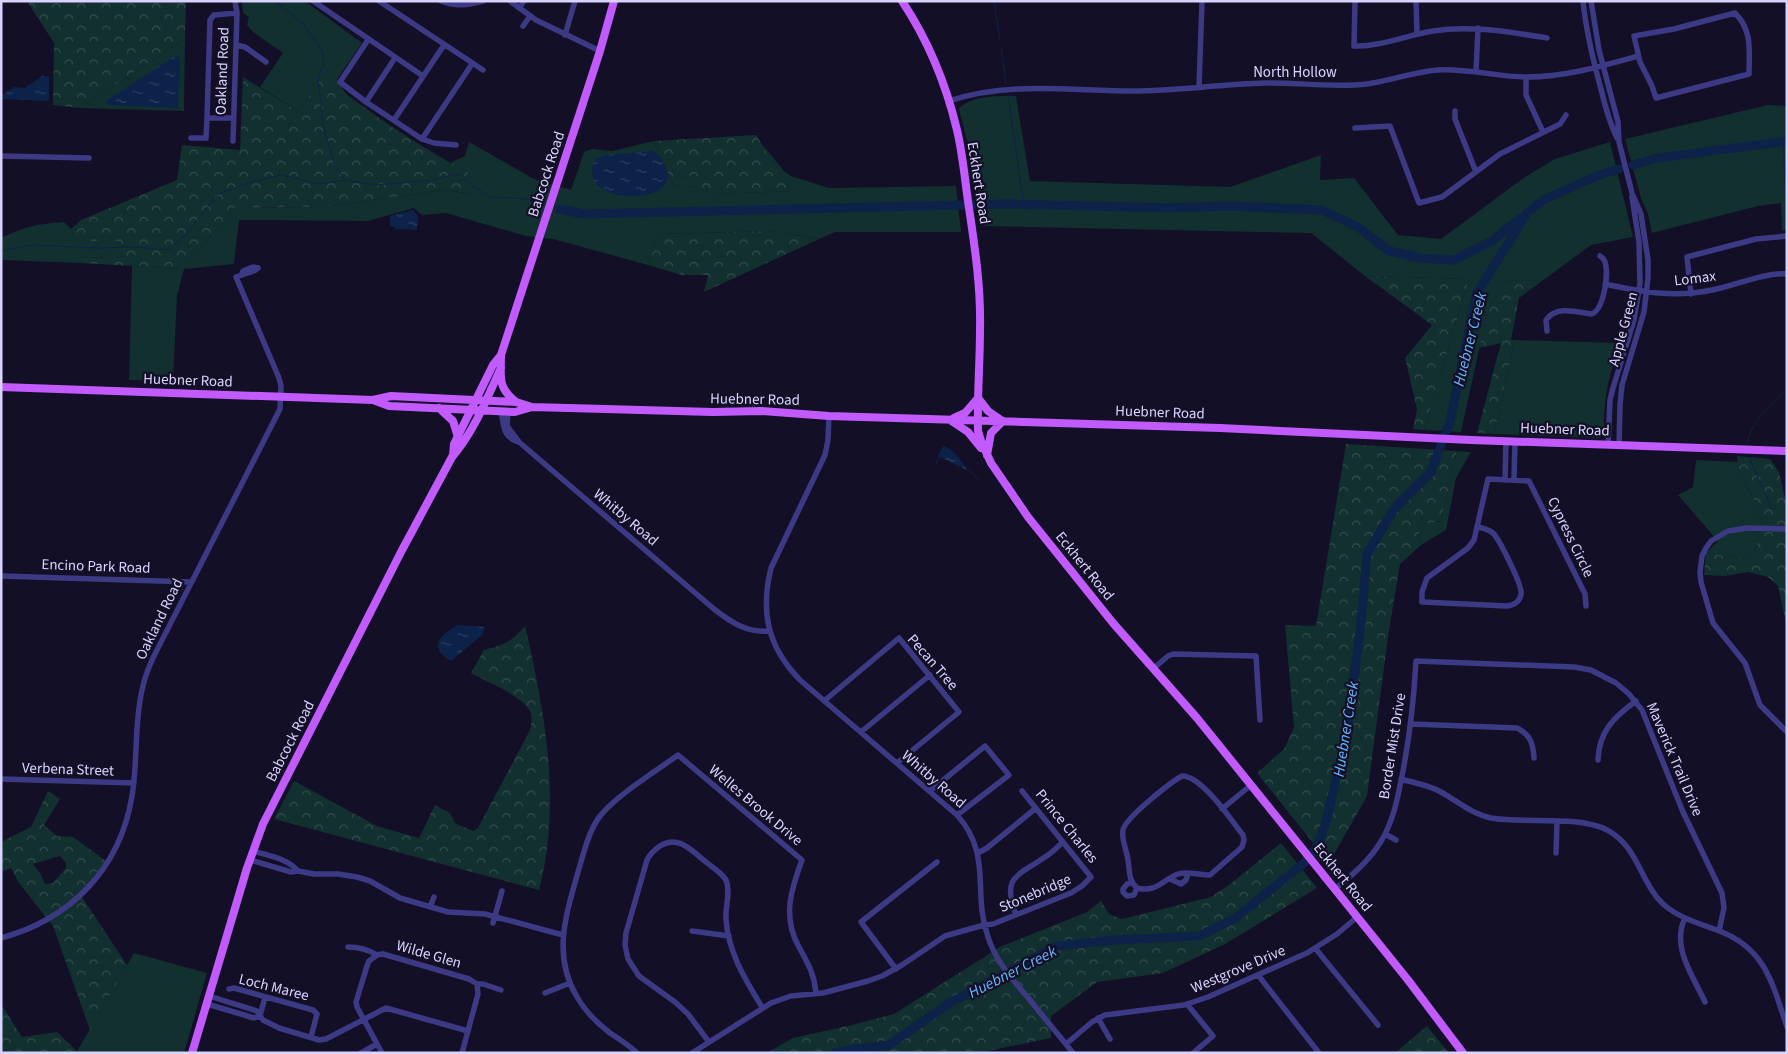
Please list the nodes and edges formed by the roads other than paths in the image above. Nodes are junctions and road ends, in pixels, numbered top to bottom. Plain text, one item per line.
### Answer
1 (236, 1) edge
2 (313, 1) edge
3 (379, 1) edge
4 (441, 1) edge
5 (482, 1) edge
6 (510, 1) edge
7 (524, 1) edge
8 (575, 1) edge
9 (614, 1) edge
10 (902, 1) edge
11 (1202, 1) edge
12 (1355, 1) edge
13 (1416, 1) edge
14 (1583, 1) edge
15 (1592, 1) edge
16 (519, 8) junction
17 (237, 14) junction
18 (530, 16) junction
19 (523, 26) dead end
20 (1478, 28) junction
21 (1416, 34) junction
22 (565, 35) junction
23 (1547, 38) dead end
24 (368, 40) junction
25 (444, 45) junction
26 (236, 46) junction
27 (600, 51) junction
28 (1638, 56) junction
29 (395, 58) junction
30 (266, 62) dead end
31 (472, 64) junction
32 (1603, 65) junction
33 (1595, 67) junction
34 (483, 70) dead end
35 (1476, 71) junction
36 (423, 76) junction
37 (1526, 77) junction
38 (1199, 88) junction
39 (949, 101) junction
40 (366, 102) junction
41 (1455, 111) dead end
42 (1566, 115) dead end
43 (207, 118) junction
44 (233, 118) junction
45 (394, 120) junction
46 (1355, 128) dead end
47 (1543, 132) junction
48 (191, 138) dead end
49 (422, 139) junction
50 (233, 141) dead end
51 (1619, 142) junction
52 (456, 146) dead end
53 (1, 156) edge
54 (89, 158) dead end
55 (1476, 172) junction
56 (1632, 192) junction
57 (1787, 236) edge
58 (1600, 256) dead end
59 (1787, 274) edge
60 (238, 276) dead end
61 (1605, 284) junction
62 (1640, 291) junction
63 (1647, 292) junction
64 (1691, 294) junction
65 (1547, 331) dead end
66 (501, 354) junction
67 (501, 368) junction
68 (1, 387) edge
69 (281, 398) junction
70 (978, 398) junction
71 (373, 400) junction
72 (477, 400) junction
73 (486, 400) junction
74 (516, 402) junction
75 (532, 407) junction
76 (439, 408) junction
77 (472, 409) junction
78 (481, 410) junction
79 (504, 411) junction
80 (829, 416) junction
81 (950, 420) junction
82 (978, 420) junction
83 (1003, 421) junction
84 (458, 437) junction
85 (1506, 441) junction
86 (1515, 441) junction
87 (1608, 444) junction
88 (1619, 445) junction
89 (1787, 451) edge
90 (988, 455) junction
91 (452, 457) junction
92 (1505, 480) junction
93 (1514, 480) junction
94 (1478, 527) junction
95 (1787, 529) edge
96 (1, 576) edge
97 (191, 582) junction
98 (1586, 606) dead end
99 (770, 631) junction
100 (1416, 661) joint
101 (1154, 668) junction
102 (930, 675) junction
103 (824, 701) junction
104 (1636, 701) junction
105 (1260, 720) dead end
106 (1411, 724) junction
107 (861, 732) junction
108 (1787, 732) edge
109 (1534, 758) dead end
110 (1598, 760) dead end
111 (897, 763) junction
112 (1, 779) edge
113 (1401, 780) junction
114 (134, 783) junction
115 (1251, 785) junction
116 (930, 791) junction
117 (1022, 791) dead end
118 (1036, 808) junction
119 (1222, 809) junction
120 (957, 814) junction
121 (1557, 822) junction
122 (1385, 834) junction
123 (1396, 840) dead end
124 (1063, 842) junction
125 (253, 851) junction
126 (978, 853) junction
127 (1556, 853) dead end
128 (250, 860) junction
129 (938, 862) dead end
130 (298, 871) junction
131 (1188, 874) junction
132 (1091, 877) joint
133 (1170, 879) junction
134 (1131, 883) junction
135 (1137, 888) junction
136 (1335, 889) junction
137 (502, 891) dead end
138 (434, 897) dead end
139 (430, 907) junction
140 (1016, 915) junction
141 (1357, 917) junction
142 (1685, 918) junction
143 (494, 920) junction
144 (984, 925) junction
145 (692, 931) dead end
146 (1719, 931) junction
147 (563, 935) junction
148 (728, 936) junction
149 (1, 938) edge
150 (348, 946) dead end
151 (1315, 948) junction
152 (377, 955) junction
153 (896, 969) junction
154 (1258, 975) junction
155 (570, 983) junction
156 (477, 984) junction
157 (229, 989) dead end
158 (501, 990) dead end
159 (545, 993) dead end
160 (816, 994) junction
161 (209, 996) junction
162 (265, 997) junction
163 (1705, 1002) dead end
164 (207, 1004) junction
165 (1187, 1004) junction
166 (762, 1007) junction
167 (260, 1016) junction
168 (1098, 1018) junction
169 (363, 1019) junction
170 (1378, 1025) dead end
171 (1787, 1027) edge
172 (468, 1031) junction
173 (312, 1037) junction
174 (1110, 1039) dead end
175 (709, 1042) junction
176 (377, 1044) junction
177 (1066, 1044) junction
178 (192, 1053) edge
179 (361, 1053) edge
180 (382, 1053) edge
181 (462, 1053) edge
182 (637, 1053) edge
183 (692, 1053) edge
184 (1073, 1053) edge
185 (1193, 1053) edge
186 (1319, 1053) edge
187 (1463, 1053) edge

1 - 17 street, Oakland Road
2 - 24 street
3 - 25 street
4 - 5 street
6 - 16 street
7 - 16 street
8 - 22 street
9 - 27 main road, Babcock Road
10 - 39 main road, Eckhert Road
11 - 38 street
12 - 21 street
13 - 21 street
14 - 33 street, Apple Green
15 - 32 street, Apple Green
16 - 18 street
17 - 26 street, Oakland Road
17 - 43 street
18 - 19 street
18 - 22 street
20 - 21 street
20 - 23 street
20 - 35 street
22 - 27 street
24 - 29 street
24 - 40 street
25 - 31 street
25 - 36 street
26 - 30 street
26 - 44 street, Oakland Road
27 - 66 main road, Babcock Road
28 - 28 street
28 - 32 street, North Hollow
29 - 36 street
29 - 40 street
31 - 34 street
31 - 49 street
32 - 33 street, North Hollow
32 - 51 street, Apple Green
33 - 37 street, North Hollow
33 - 51 street, Apple Green
35 - 37 street, North Hollow
35 - 38 street, North Hollow
36 - 45 street
37 - 47 street
38 - 39 street, North Hollow
39 - 70 main road, Eckhert Road
40 - 45 street
41 - 55 street
42 - 47 street
43 - 44 street
43 - 48 street
44 - 50 street, Oakland Road
45 - 49 street
46 - 55 street
47 - 55 street
49 - 52 street
51 - 56 street, Apple Green
53 - 54 street
56 - 62 street, Apple Green
56 - 63 street, Apple Green
57 - 64 street
58 - 61 street
59 - 64 street, Lomax
60 - 69 street, Oakland Road
61 - 62 street, Lomax
61 - 65 street
62 - 63 street, Lomax
62 - 87 street, Apple Green
63 - 64 street, Lomax
63 - 88 street, Apple Green
66 - 67 main road, Babcock Road
66 - 72 main road, Babcock Road
67 - 73 main road, Babcock Road
67 - 74 main road
68 - 69 main road, Huebner Road
69 - 71 main road, Huebner Road
69 - 97 street, Oakland Road
70 - 81 main road
70 - 82 main road, Eckhert Road
70 - 83 main road
71 - 72 main road, Huebner Road
71 - 76 main road, Huebner Road
72 - 73 main road, Huebner Road
72 - 77 main road, Babcock Road
73 - 74 main road, Huebner Road
73 - 78 main road, Babcock Road
74 - 75 main road, Huebner Road
75 - 79 main road, Huebner Road
75 - 80 main road, Huebner Road
76 - 77 main road, Huebner Road
76 - 84 main road
77 - 78 main road, Huebner Road
77 - 84 main road, Babcock Road
78 - 79 main road, Huebner Road
78 - 91 main road, Babcock Road
79 - 99 street, Whitby Road
80 - 81 main road, Huebner Road
80 - 99 street, Whitby Road
81 - 82 main road, Huebner Road
81 - 90 main road
82 - 83 main road, Huebner Road
82 - 90 main road, Eckhert Road
83 - 85 main road, Huebner Road
83 - 90 main road
84 - 91 main road, Babcock Road
85 - 86 main road, Huebner Road
85 - 92 street
86 - 87 main road, Huebner Road
86 - 93 street
87 - 88 main road, Huebner Road
88 - 89 main road, Huebner Road
90 - 101 main road, Eckhert Road
91 - 125 main road, Babcock Road
92 - 93 street
92 - 94 street
93 - 98 street, Cypress Circle
94 - 94 street
95 - 108 street
96 - 97 street, Encino Park Road
97 - 114 street, Oakland Road
99 - 103 street, Whitby Road
100 - 104 street, Maverick Trail Drive
100 - 106 street, Border Mist Drive
101 - 105 street
101 - 115 main road, Eckhert Road
102 - 103 street, Pecan Tree
102 - 107 street
102 - 111 street, Pecan Tree
103 - 107 street, Whitby Road
104 - 110 street
104 - 146 street, Maverick Trail Drive
106 - 109 street
106 - 113 street, Border Mist Drive
107 - 111 street, Whitby Road
111 - 116 street, Whitby Road
112 - 114 street, Verbena Street
113 - 121 street
113 - 122 street, Border Mist Drive
114 - 149 street, Oakland Road
115 - 119 street
115 - 136 main road, Eckhert Road
116 - 120 street, Whitby Road
116 - 120 street
117 - 118 street, Prince Charles
118 - 124 street, Prince Charles
118 - 126 street
119 - 131 street
119 - 134 street
120 - 126 street, Whitby Road
121 - 127 street
121 - 142 street
122 - 123 street
122 - 136 street, Border Mist Drive
124 - 132 street, Prince Charles
124 - 140 street
125 - 128 main road, Babcock Road
125 - 130 street
126 - 144 street, Whitby Road
128 - 130 street
128 - 161 main road, Babcock Road
129 - 153 street
130 - 139 street
131 - 133 street
131 - 133 street
132 - 140 street, Stonebridge
133 - 135 street
134 - 135 street
134 - 135 street
136 - 141 main road, Eckhert Road
137 - 143 street
138 - 139 street
139 - 143 street
140 - 144 street, Stonebridge
141 - 151 street, Westgrove Drive
141 - 187 main road, Eckhert Road
142 - 146 street
142 - 163 street
143 - 147 street
144 - 153 street, Stonebridge
144 - 177 street, Whitby Road
145 - 148 street
146 - 171 street
147 - 155 street
147 - 160 street, Welles Brook Drive
148 - 166 street
148 - 175 street
150 - 152 street, Wilde Glen
151 - 154 street, Westgrove Drive
151 - 170 street
152 - 156 street, Wilde Glen
152 - 169 street
153 - 160 street, Stonebridge
154 - 165 street, Westgrove Drive
154 - 186 street
155 - 159 street
155 - 182 street
156 - 158 street, Wilde Glen
156 - 172 street
157 - 162 street, Loch Maree
160 - 166 street, Stonebridge
161 - 164 main road, Babcock Road
161 - 167 street
162 - 167 street
162 - 173 street, Loch Maree
164 - 167 street
164 - 178 main road, Babcock Road
165 - 168 street, Westgrove Drive
165 - 185 street
166 - 175 street, Stonebridge
167 - 173 street
168 - 174 street
168 - 177 street, Westgrove Drive
169 - 172 street
169 - 173 street
169 - 176 street
172 - 181 street
175 - 183 street, Stonebridge
176 - 179 street
176 - 180 street
177 - 184 street, Whitby Road

